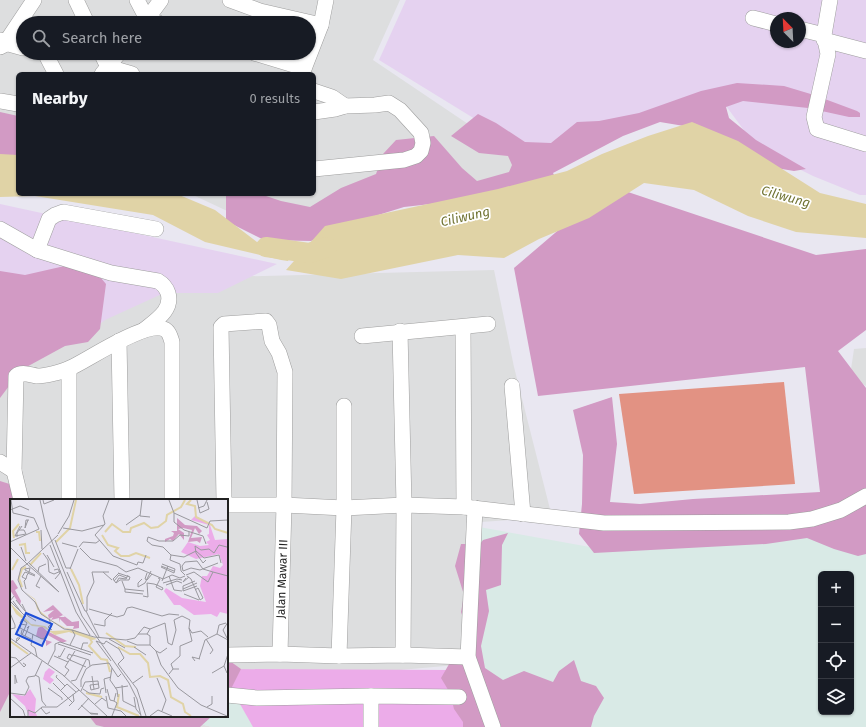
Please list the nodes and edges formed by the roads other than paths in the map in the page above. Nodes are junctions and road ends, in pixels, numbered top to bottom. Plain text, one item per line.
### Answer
1 (76, 0) edge
2 (137, 0) edge
3 (161, 0) edge
4 (230, 0) edge
5 (326, 0) edge
6 (830, 0) edge
7 (30, 3) edge
8 (262, 6) edge
9 (21, 16) edge
10 (33, 16) edge
11 (84, 16) edge
12 (146, 16) edge
13 (153, 16) edge
14 (293, 16) edge
15 (753, 18) dead end
16 (770, 22) edge
17 (16, 23) edge
18 (316, 23) edge
19 (321, 25) junction
20 (806, 31) edge
21 (316, 38) edge
22 (824, 38) junction
23 (2, 43) edge
24 (16, 46) edge
25 (866, 51) edge
26 (48, 60) edge
27 (103, 60) edge
28 (114, 60) edge
29 (273, 60) edge
30 (307, 60) edge
31 (105, 71) edge
32 (303, 71) edge
33 (55, 72) edge
34 (316, 92) edge
35 (0, 101) edge
36 (16, 104) edge
37 (345, 106) junction
38 (316, 112) edge
39 (866, 144) edge
40 (316, 169) edge
41 (0, 229) edge
42 (156, 229) dead end
43 (37, 250) junction
44 (488, 324) dead end
45 (463, 327) junction
46 (144, 330) junction
47 (400, 331) junction
48 (362, 336) dead end
49 (120, 341) junction
50 (69, 369) junction
51 (512, 386) dead end
52 (344, 406) dead end
53 (0, 462) edge
54 (14, 471) junction
55 (866, 496) edge
56 (21, 499) edge
57 (69, 499) edge
58 (122, 499) edge
59 (172, 499) edge
60 (224, 499) edge
61 (228, 505) edge
62 (284, 505) junction
63 (404, 505) junction
64 (344, 508) junction
65 (469, 508) junction
66 (523, 514) junction
67 (280, 654) junction
68 (228, 655) edge
69 (403, 655) junction
70 (339, 656) junction
71 (468, 657) junction
72 (228, 694) edge
73 (372, 696) junction
74 (459, 697) dead end
75 (371, 727) edge
76 (493, 727) edge

1 - 11 street
2 - 12 street
3 - 13 street
4 - 8 street
5 - 19 street
6 - 22 street
7 - 9 street
7 - 10 street
8 - 14 street
15 - 16 street
17 - 23 street
18 - 19 street
19 - 21 street
20 - 22 street
22 - 25 street
22 - 39 street
23 - 24 street
26 - 33 street
27 - 31 street
28 - 31 street
29 - 32 street
30 - 32 street
34 - 37 street
35 - 36 street
37 - 38 street
37 - 40 street
41 - 43 street
42 - 43 street
43 - 46 street
44 - 45 street
45 - 47 street
45 - 65 street
46 - 49 street
46 - 59 street
47 - 48 street
47 - 63 street
49 - 50 street
49 - 58 street
50 - 54 street
50 - 57 street
51 - 66 street
52 - 64 street
53 - 54 street
54 - 56 street
55 - 66 street
60 - 62 street, Jalan Mawar III
61 - 62 street
62 - 64 street
62 - 67 street, Jalan Mawar III
63 - 64 street
63 - 65 street
63 - 69 street
64 - 70 street
65 - 66 street
65 - 71 street
67 - 68 street
67 - 70 street
69 - 70 street
69 - 71 street
71 - 76 street
72 - 73 street
73 - 74 street
73 - 75 street

